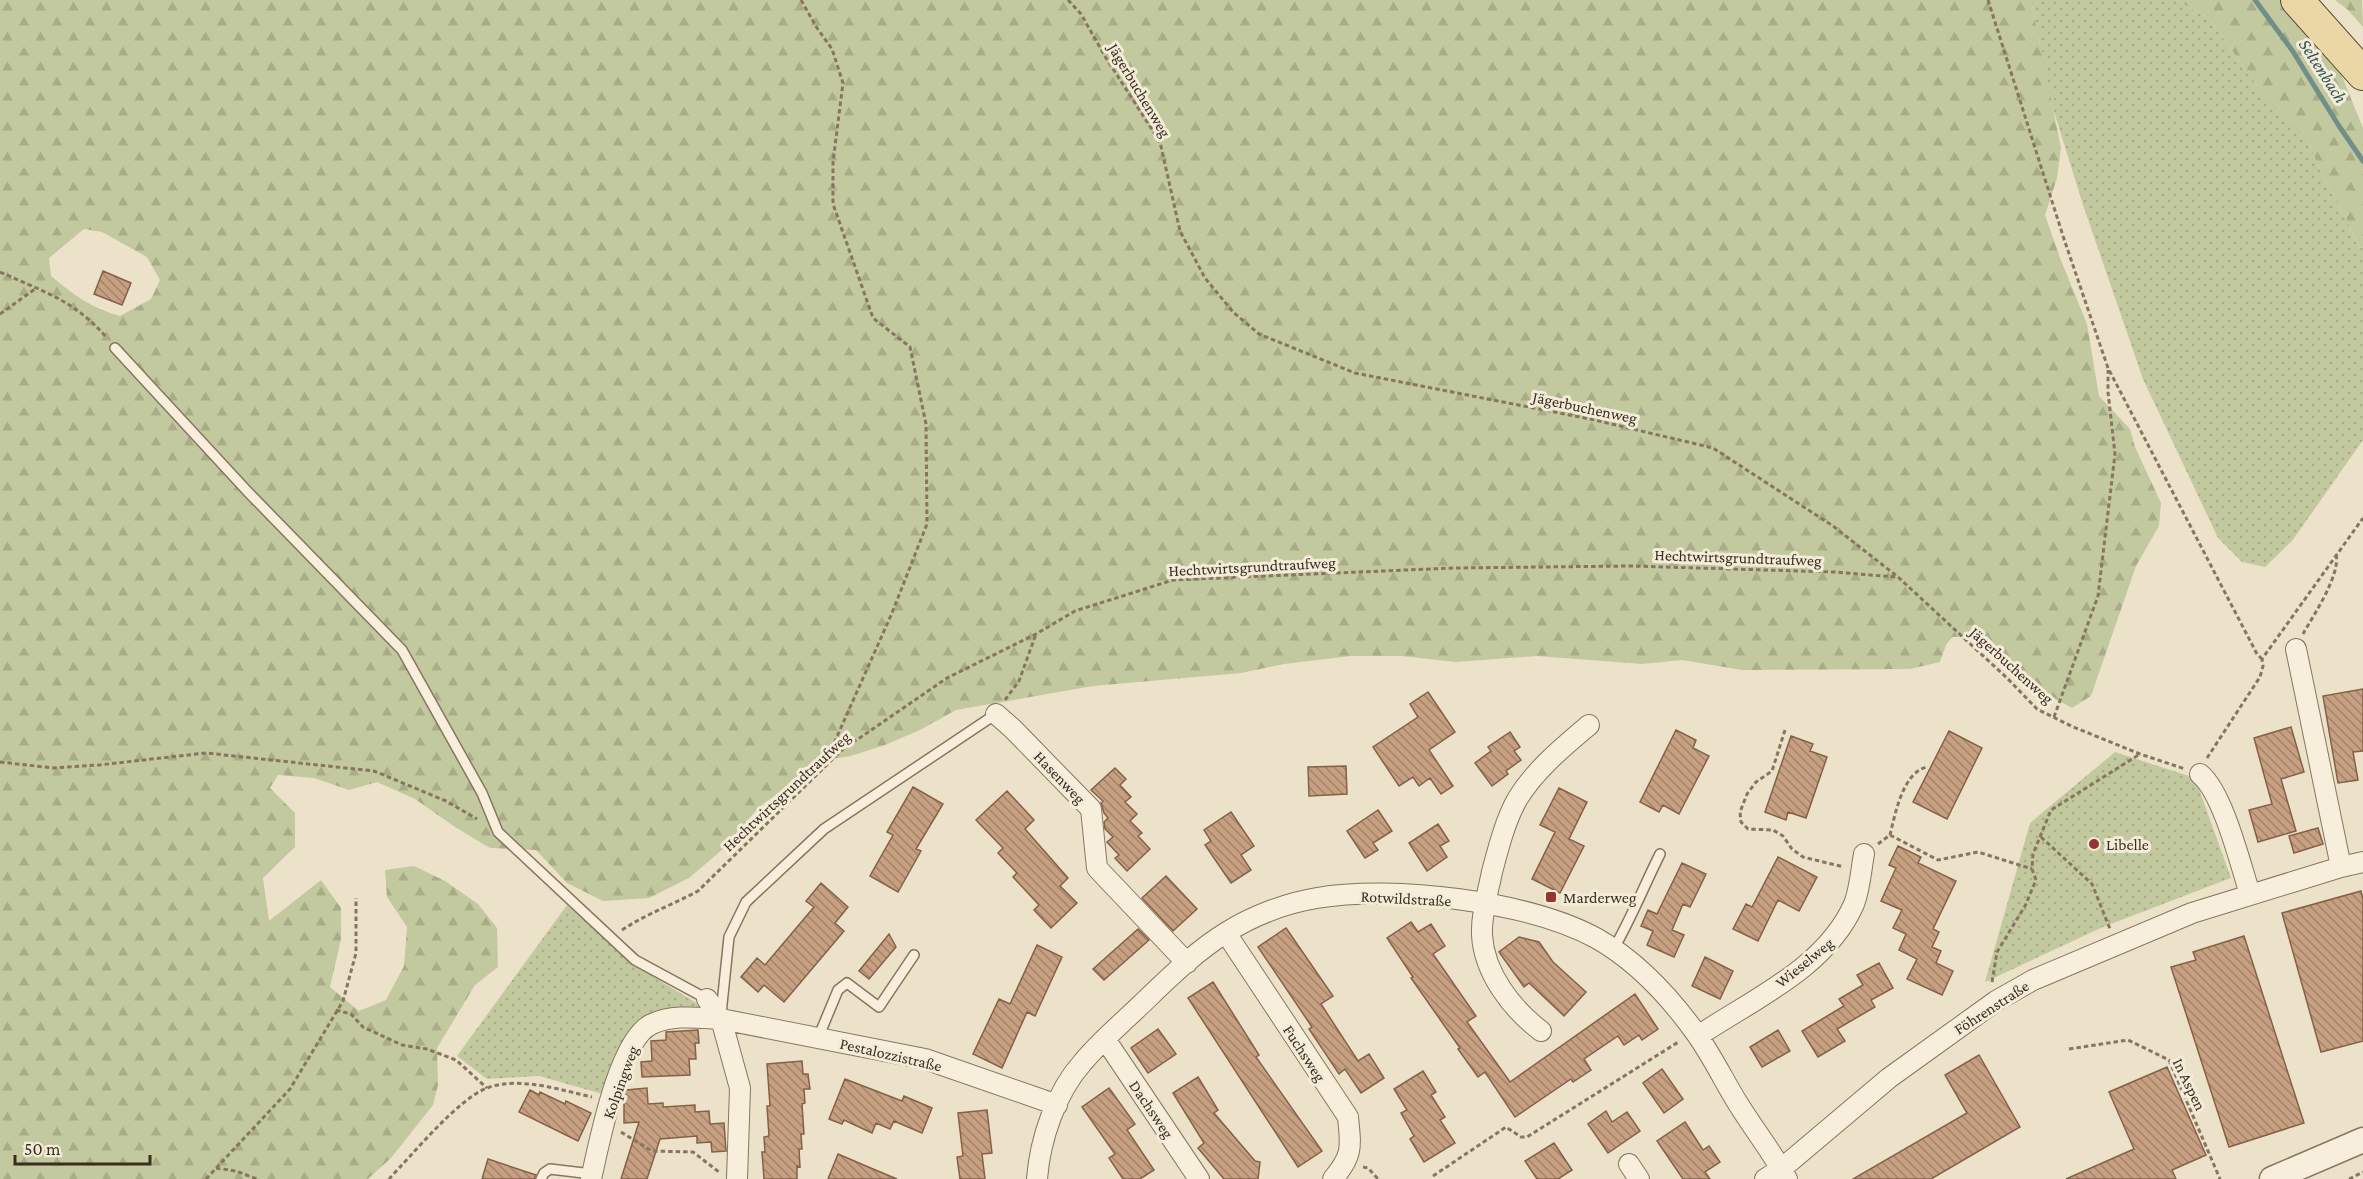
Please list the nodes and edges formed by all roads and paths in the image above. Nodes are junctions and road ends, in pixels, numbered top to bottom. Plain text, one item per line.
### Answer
1 (801, 0) edge
2 (1068, 0) edge
3 (1988, 0) edge
4 (2297, 0) edge
5 (2363, 74) edge
6 (0, 272) edge
7 (36, 288) junction
8 (0, 314) edge
9 (115, 348) joint
10 (2108, 368) junction
11 (2363, 518) edge
12 (2336, 553) junction
13 (1898, 577) junction
14 (1036, 634) junction
15 (2296, 649) joint
16 (2262, 658) junction
17 (996, 714) junction
18 (2054, 717) junction
19 (1589, 725) dead end
20 (1785, 730) dead end
21 (2140, 754) junction
22 (0, 762) edge
23 (1927, 767) dead end
24 (822, 770) junction
25 (2200, 774) junction
26 (498, 832) junction
27 (1890, 835) junction
28 (2041, 837) junction
29 (1660, 854) dead end
30 (2363, 862) edge
31 (1862, 863) junction
32 (2342, 867) junction
33 (2032, 869) junction
34 (2250, 894) junction
35 (356, 898) dead end
36 (1485, 905) junction
37 (1226, 933) junction
38 (610, 937) junction
39 (2116, 944) junction
40 (1613, 950) junction
41 (914, 955) dead end
42 (1187, 963) junction
43 (707, 999) joint
44 (1996, 1001) junction
45 (336, 1010) junction
46 (721, 1019) junction
47 (1541, 1031) dead end
48 (1697, 1034) junction
49 (818, 1038) junction
50 (1105, 1039) junction
51 (2069, 1049) dead end
52 (487, 1088) junction
53 (611, 1102) junction
54 (1057, 1106) junction
55 (605, 1122) junction
56 (2363, 1140) edge
57 (216, 1168) junction
58 (2363, 1172) edge
59 (1778, 1176) edge
60 (591, 1177) edge
61 (1434, 1178) edge
62 (206, 1179) edge
63 (256, 1179) edge
64 (389, 1179) edge
65 (541, 1179) edge
66 (727, 1179) edge
67 (737, 1179) edge
68 (1037, 1179) edge
69 (1199, 1179) edge
70 (1333, 1179) edge
71 (1429, 1179) edge
72 (2220, 1179) edge
73 (2272, 1179) edge
74 (2349, 1179) edge

1 - 24 path
2 - 13 path, Jägerbuchenweg
3 - 10 path
4 - 5 main road
6 - 7 path
7 - 8 path
7 - 9 path
9 - 26 lane
10 - 16 path
10 - 18 path
11 - 12 path
12 - 15 path
12 - 16 path
13 - 14 path, Hechtwirtsgrundtraufweg
13 - 18 path, Jägerbuchenweg
14 - 17 path
14 - 24 path, Hechtwirtsgrundtraufweg
15 - 32 street
16 - 25 path
17 - 42 street, Hasenweg
17 - 46 lane
18 - 21 path, Jägerbuchenweg
19 - 36 street
20 - 31 path
21 - 25 path, Jägerbuchenweg
21 - 28 path
22 - 26 path
23 - 27 path
24 - 38 path, Hechtwirtsgrundtraufweg
25 - 34 street
26 - 38 lane
27 - 31 path
27 - 33 path
28 - 33 path
28 - 39 path
29 - 40 lane
30 - 32 street, Föhrenstraße
31 - 48 street, Wieselweg
32 - 34 street, Föhrenstraße
33 - 44 path
34 - 39 street, Föhrenstraße
35 - 45 path
36 - 37 street, Rotwildstraße
36 - 40 street, Rotwildstraße
36 - 47 street
37 - 42 street, Rotwildstraße
37 - 70 street, Fuchsweg
38 - 43 lane
39 - 44 street, Föhrenstraße
40 - 48 street, Rotwildstraße
41 - 49 lane
42 - 50 street, Rotwildstraße
43 - 46 street
44 - 59 street, Föhrenstraße
45 - 52 path
45 - 57 path
46 - 49 street, Pestalozzistraße
46 - 53 street, Kolpingweg
46 - 67 street
48 - 59 street, Rotwildstraße
48 - 61 path
49 - 54 street, Pestalozzistraße
50 - 54 street, Rotwildstraße
50 - 69 street, Dachsweg
51 - 72 path, In Aspen
52 - 53 path
52 - 64 path
53 - 55 street, Kolpingweg
54 - 68 street, Rotwildstraße
55 - 60 street, Kolpingweg
55 - 66 path
56 - 73 street
57 - 62 path
57 - 63 path
58 - 74 path
60 - 65 lane
61 - 71 path

